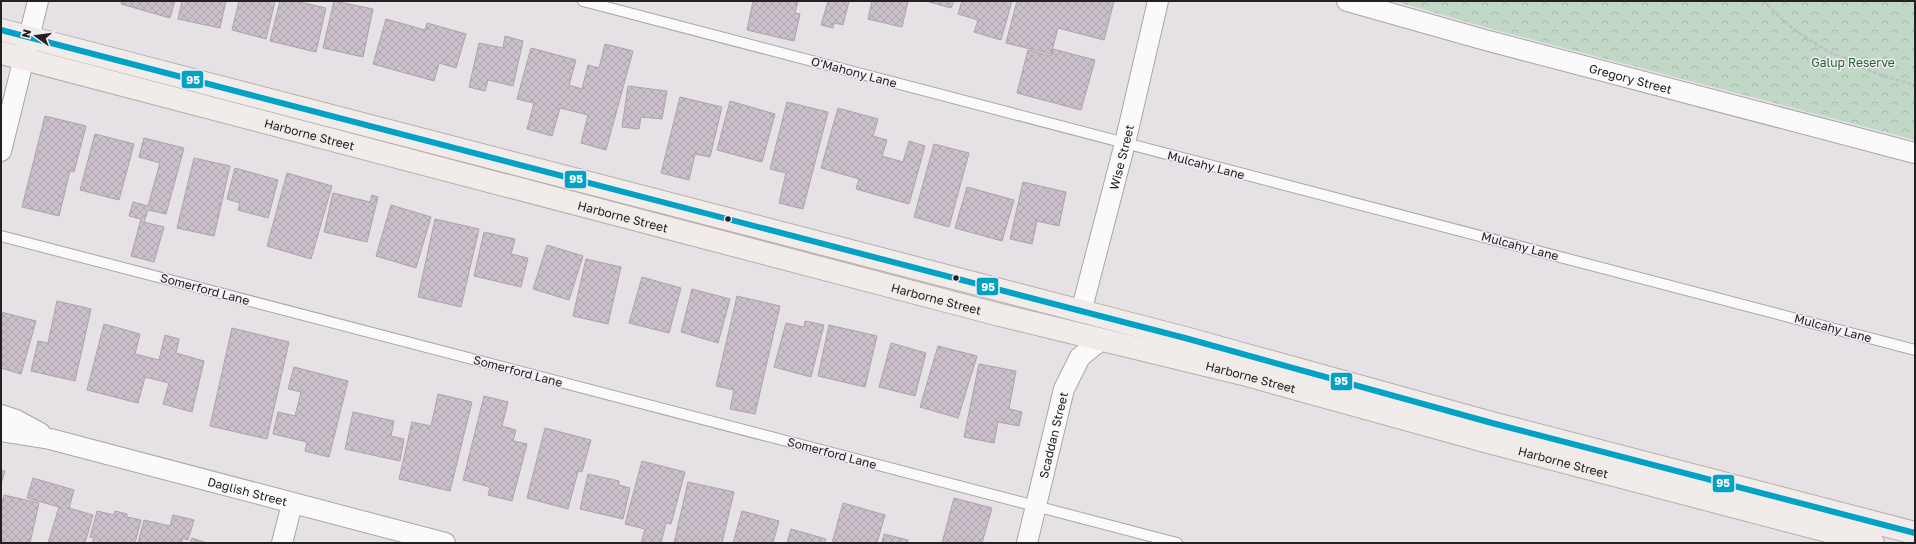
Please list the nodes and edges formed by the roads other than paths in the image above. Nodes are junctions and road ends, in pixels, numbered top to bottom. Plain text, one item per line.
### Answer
1 (38, 1) edge
2 (583, 1) edge
3 (1158, 1) edge
4 (1347, 1) edge
5 (1, 30) edge
6 (29, 38) junction
7 (1, 53) edge
8 (24, 59) junction
9 (1125, 144) junction
10 (1, 152) edge
11 (1915, 153) edge
12 (1, 236) edge
13 (1081, 312) junction
14 (1101, 340) junction
15 (1915, 350) edge
16 (1, 415) edge
17 (1, 431) edge
18 (50, 439) junction
19 (292, 504) junction
20 (1036, 506) junction
21 (1915, 533) edge
22 (282, 543) edge
23 (445, 543) edge
24 (1027, 543) edge
25 (1177, 543) edge
26 (1873, 543) edge

1 - 6 street
2 - 9 lane, O'Mahony Lane
3 - 9 street, Wise Street
4 - 11 street, Gregory Street
5 - 6 main road, Harborne Street
6 - 8 street
6 - 13 main road, Harborne Street
7 - 8 main road, Harborne Street
8 - 10 street
8 - 14 main road, Harborne Street
9 - 13 street, Wise Street
9 - 15 lane, Mulcahy Lane
12 - 20 lane, Somerford Lane
13 - 21 main road, Harborne Street
14 - 20 street, Scaddan Street
14 - 26 main road, Harborne Street
16 - 18 street, Daglish Street
17 - 18 street, Daglish Street
18 - 19 street, Daglish Street
19 - 22 street
19 - 23 street, Daglish Street
20 - 24 street, Scaddan Street
20 - 25 lane, Somerford Lane

